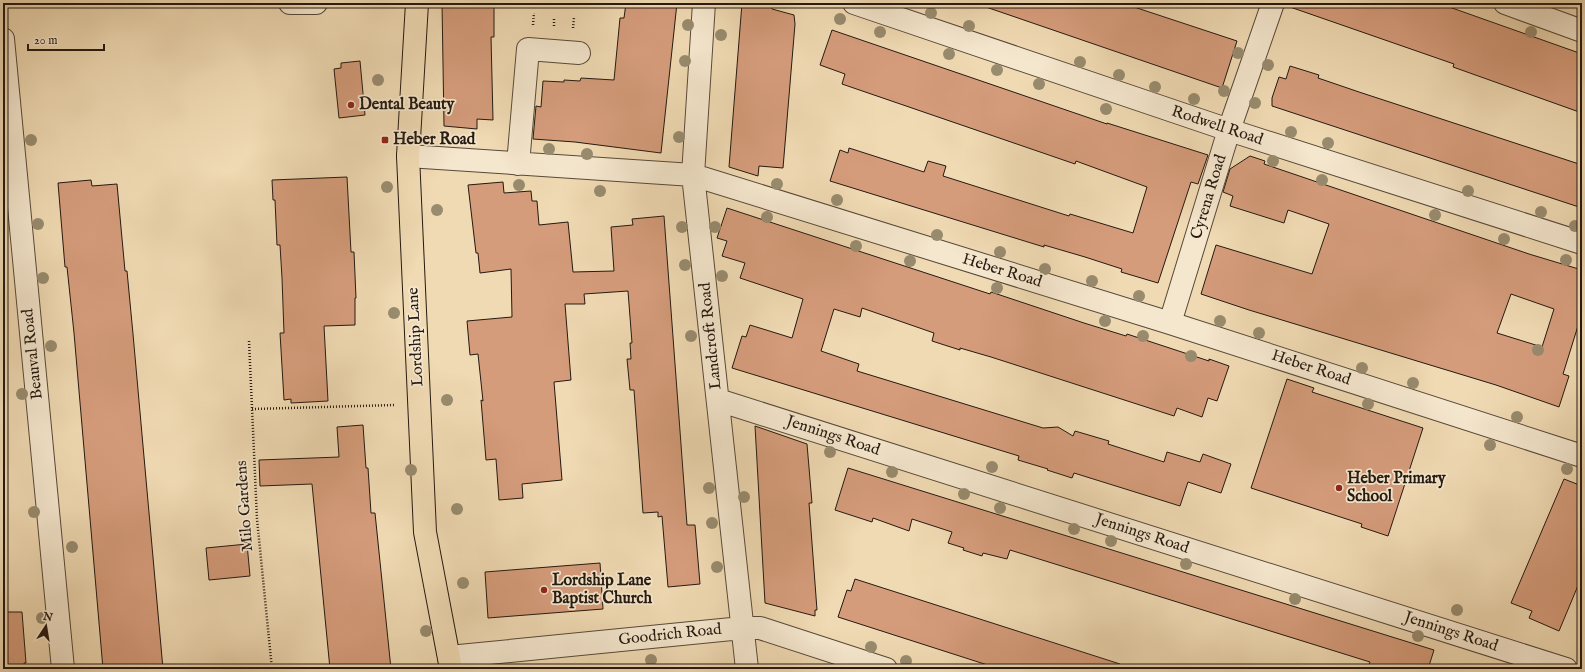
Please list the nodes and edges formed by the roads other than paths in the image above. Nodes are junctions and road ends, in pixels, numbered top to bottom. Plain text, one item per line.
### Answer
1 (290, 3) edge
2 (316, 3) edge
3 (417, 3) edge
4 (704, 3) edge
5 (854, 3) edge
6 (1273, 3) edge
7 (1505, 3) edge
8 (1582, 31) edge
9 (3, 39) edge
10 (579, 53) dead end
11 (1229, 130) junction
12 (408, 156) junction
13 (518, 164) junction
14 (693, 175) junction
15 (1582, 243) edge
16 (1170, 323) junction
17 (718, 400) junction
18 (1582, 456) edge
19 (742, 628) junction
20 (450, 663) edge
21 (63, 669) edge
22 (747, 669) edge
23 (886, 669) edge
24 (1566, 669) edge

1 - 2 street
3 - 12 main road, Lordship Lane
4 - 14 street, Landcroft Road
5 - 11 street, Rodwell Road
6 - 11 street, Cyrena Road
7 - 8 street
9 - 21 street, Beauval Road
10 - 13 street
11 - 15 street, Rodwell Road
11 - 16 street, Cyrena Road
12 - 13 street, Heber Road
12 - 20 main road, Lordship Lane
13 - 14 street, Heber Road
14 - 16 street, Heber Road
14 - 17 street, Landcroft Road
16 - 18 street, Heber Road
17 - 19 street, Landcroft Road
17 - 24 street, Jennings Road
19 - 20 street, Goodrich Road
19 - 22 street, Landcroft Road
19 - 23 street, Goodrich Road

